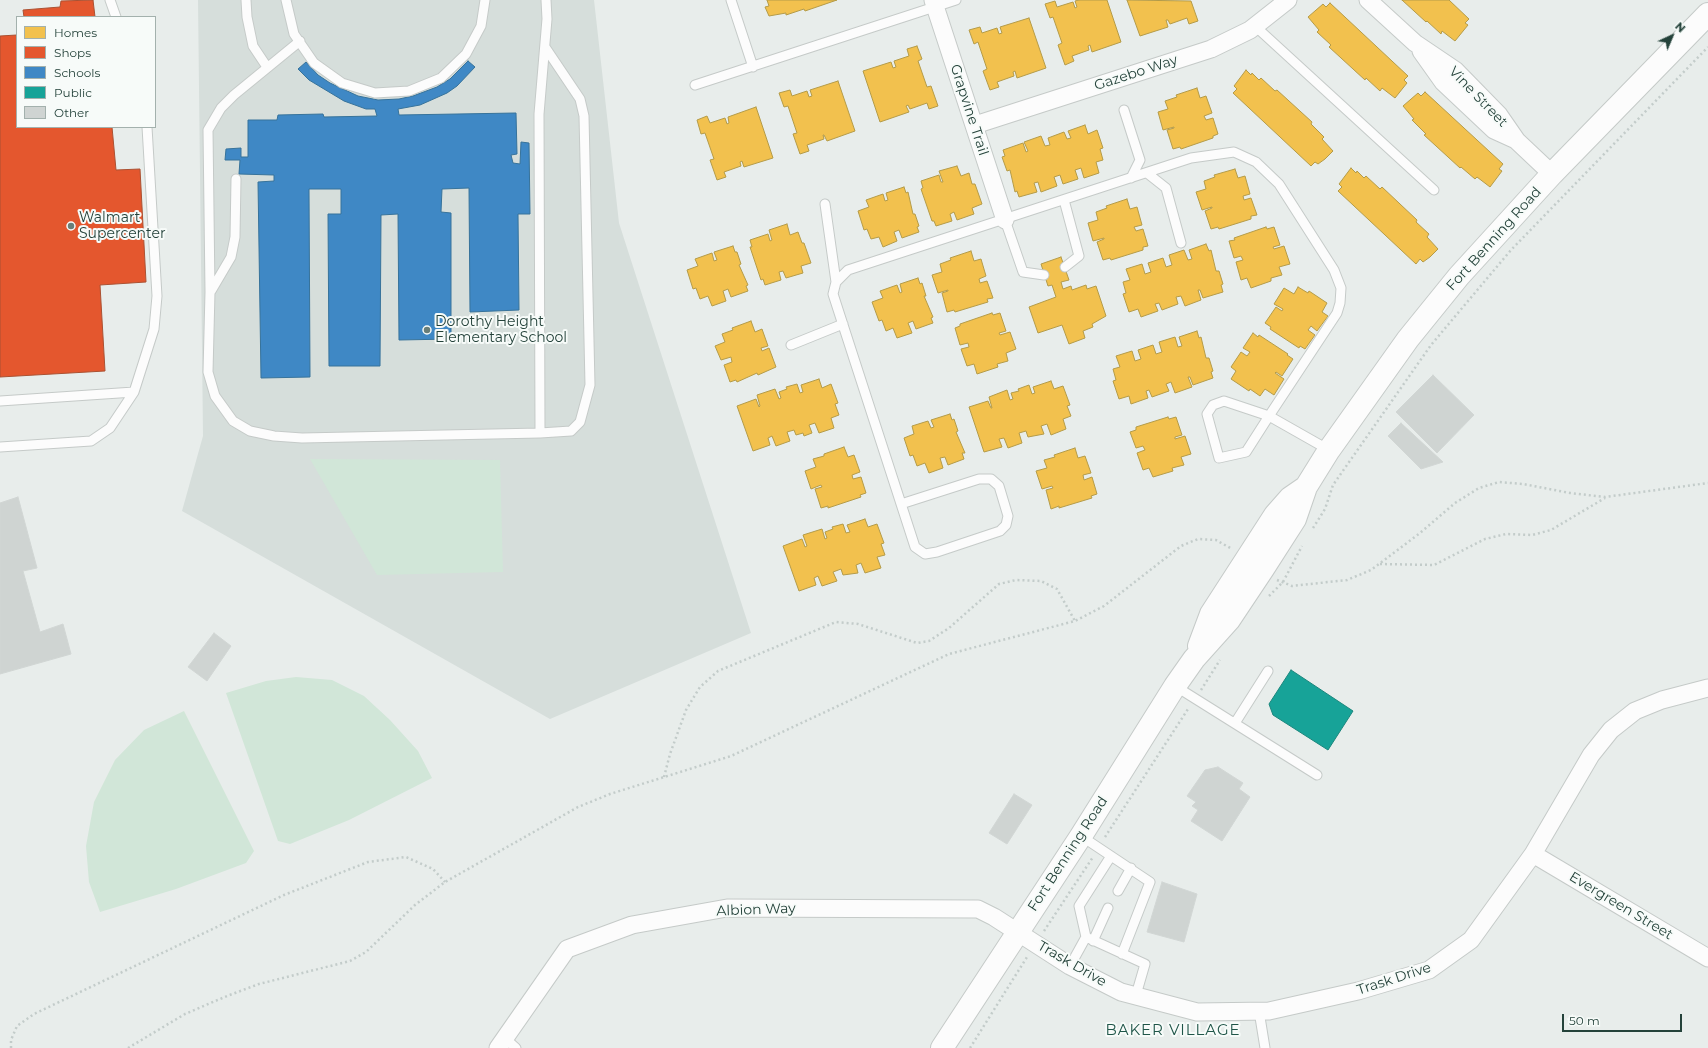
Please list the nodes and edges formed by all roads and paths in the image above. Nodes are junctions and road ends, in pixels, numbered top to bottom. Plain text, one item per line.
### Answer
1 (110, 0) edge
2 (246, 0) edge
3 (286, 0) edge
4 (485, 0) edge
5 (546, 0) edge
6 (731, 0) edge
7 (956, 0) edge
8 (1288, 0) edge
9 (1368, 0) edge
10 (934, 4) edge
11 (1708, 14) edge
12 (116, 16) edge
13 (1255, 26) junction
14 (300, 41) junction
15 (545, 47) junction
16 (1708, 47) edge
17 (267, 67) junction
18 (752, 67) junction
19 (695, 85) dead end
20 (1124, 110) dead end
21 (975, 124) junction
22 (147, 128) edge
23 (1146, 173) junction
24 (1552, 174) junction
25 (1131, 178) junction
26 (236, 179) dead end
27 (1434, 190) dead end
28 (1064, 200) junction
29 (825, 204) dead end
30 (1004, 220) junction
31 (1181, 243) dead end
32 (1065, 267) dead end
33 (1044, 275) dead end
34 (836, 282) junction
35 (210, 292) junction
36 (843, 324) junction
37 (791, 345) dead end
38 (134, 392) junction
39 (0, 401) edge
40 (1270, 416) junction
41 (540, 433) junction
42 (0, 447) edge
43 (1328, 450) junction
44 (1708, 483) edge
45 (1605, 497) junction
46 (901, 504) junction
47 (1309, 534) dead end
48 (1305, 541) dead end
49 (1255, 564) junction
50 (1380, 564) junction
51 (1283, 582) junction
52 (1264, 600) dead end
53 (1075, 622) junction
54 (1224, 654) dead end
55 (1268, 671) dead end
56 (1175, 686) junction
57 (1708, 688) edge
58 (1195, 698) junction
59 (1235, 723) junction
60 (1317, 775) dead end
61 (664, 778) junction
62 (1090, 842) junction
63 (1533, 854) junction
64 (1110, 856) junction
65 (1131, 868) junction
66 (445, 882) junction
67 (1118, 891) dead end
68 (1108, 908) dead end
69 (1017, 932) junction
70 (1089, 939) junction
71 (1036, 944) junction
72 (1122, 954) junction
73 (1708, 958) edge
74 (1070, 966) junction
75 (1136, 995) junction
76 (1259, 1011) junction
77 (506, 1045) edge
78 (10, 1048) edge
79 (128, 1048) edge
80 (942, 1048) edge
81 (970, 1048) edge
82 (1265, 1048) edge

1 - 12 lane
2 - 17 lane
3 - 14 lane
4 - 14 lane
5 - 15 lane
6 - 18 lane
7 - 10 lane
8 - 13 street, Gazebo Way
9 - 24 street, Vine Street
10 - 18 lane
10 - 21 street, Grapvine Trail
11 - 24 street, Fort Benning Road
13 - 21 street, Gazebo Way
13 - 27 lane
14 - 17 lane
15 - 41 lane
15 - 41 lane
16 - 47 path
17 - 35 lane
18 - 19 lane
20 - 25 lane
21 - 30 street, Grapvine Trail
22 - 38 lane
23 - 25 lane
23 - 31 lane
23 - 40 lane
24 - 43 street, Fort Benning Road
25 - 28 lane
26 - 35 lane
28 - 30 lane
28 - 32 lane
29 - 34 lane
30 - 33 lane
30 - 34 lane
34 - 36 lane
35 - 41 lane
36 - 37 lane
36 - 46 lane
38 - 39 lane
38 - 42 lane
40 - 40 lane
40 - 43 lane
43 - 49 street, Fort Benning Road
44 - 45 path
45 - 50 path
45 - 50 path
46 - 46 lane
48 - 51 path
49 - 51 path
49 - 53 path
49 - 56 street, Fort Benning Road
50 - 51 path
51 - 52 path
53 - 61 path
53 - 61 path
54 - 58 path
55 - 59 lane
56 - 58 lane
56 - 62 street, Fort Benning Road
57 - 63 street, Trask Drive
58 - 59 lane
58 - 62 path
59 - 60 lane
61 - 66 path
62 - 64 lane
62 - 69 street, Fort Benning Road
62 - 71 path
63 - 73 street, Evergreen Street
63 - 76 street, Trask Drive
64 - 65 lane
64 - 70 lane
65 - 67 lane
65 - 72 lane
66 - 78 path
66 - 79 path
68 - 70 lane
69 - 71 street, Trask Drive
69 - 77 street, Albion Way
69 - 80 street, Fort Benning Road
70 - 72 lane
70 - 74 lane
71 - 74 street, Trask Drive
71 - 81 path
72 - 75 lane
74 - 75 street, Trask Drive
75 - 76 street, Trask Drive
76 - 82 lane

